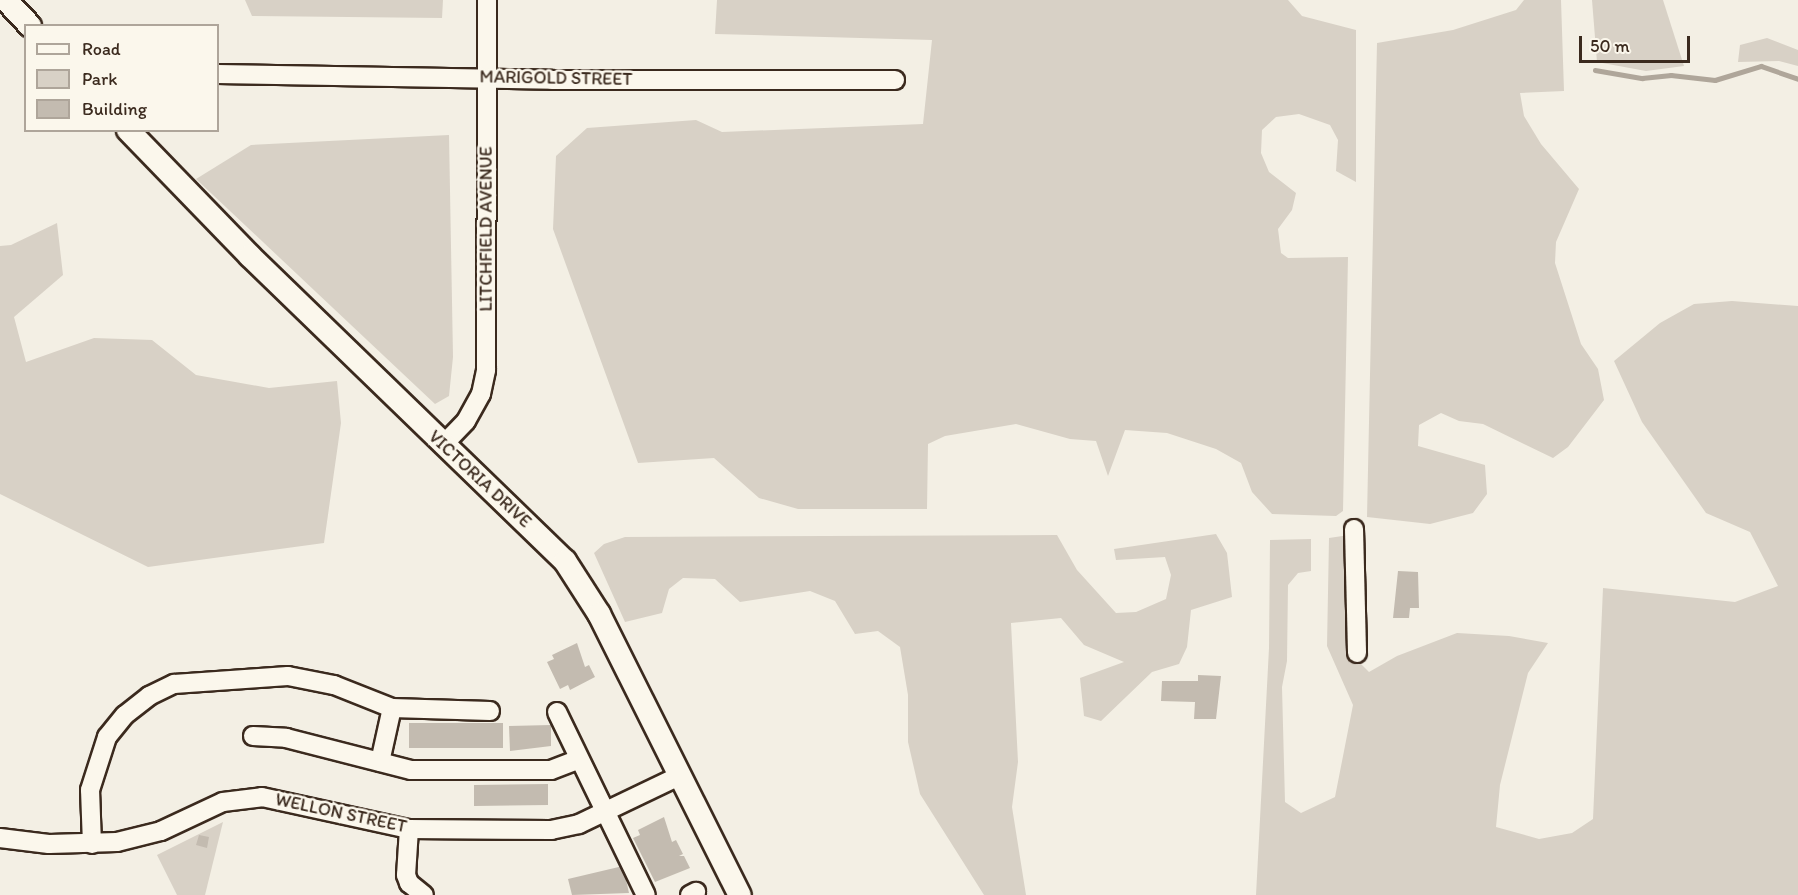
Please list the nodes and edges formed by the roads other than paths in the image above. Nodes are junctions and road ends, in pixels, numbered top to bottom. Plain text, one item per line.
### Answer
1 (6, 0) edge
2 (487, 0) edge
3 (28, 24) edge
4 (219, 74) edge
5 (487, 78) junction
6 (895, 80) dead end
7 (130, 132) edge
8 (443, 445) junction
9 (1354, 529) dead end
10 (1357, 652) dead end
11 (392, 708) junction
12 (490, 711) dead end
13 (557, 712) dead end
14 (253, 736) dead end
15 (579, 759) junction
16 (380, 762) junction
17 (678, 776) junction
18 (606, 811) junction
19 (409, 829) junction
20 (0, 838) edge
21 (92, 844) junction
22 (424, 895) edge
23 (646, 895) edge
24 (740, 895) edge

1 - 3 street
2 - 5 street, LITCHFIELD AVENUE
4 - 5 street, MARIGOLD STREET
5 - 6 street, MARIGOLD STREET
5 - 8 street, LITCHFIELD AVENUE
7 - 8 street, VICTORIA DRIVE
8 - 17 street, VICTORIA DRIVE
9 - 10 street
11 - 12 street
11 - 16 street
11 - 21 street
13 - 15 street
14 - 16 street
15 - 16 street
15 - 18 street
17 - 18 street, WELLON STREET
17 - 24 street, VICTORIA DRIVE
18 - 19 street, WELLON STREET
18 - 23 street
19 - 21 street, WELLON STREET
19 - 22 street
20 - 21 street, WELLON STREET

